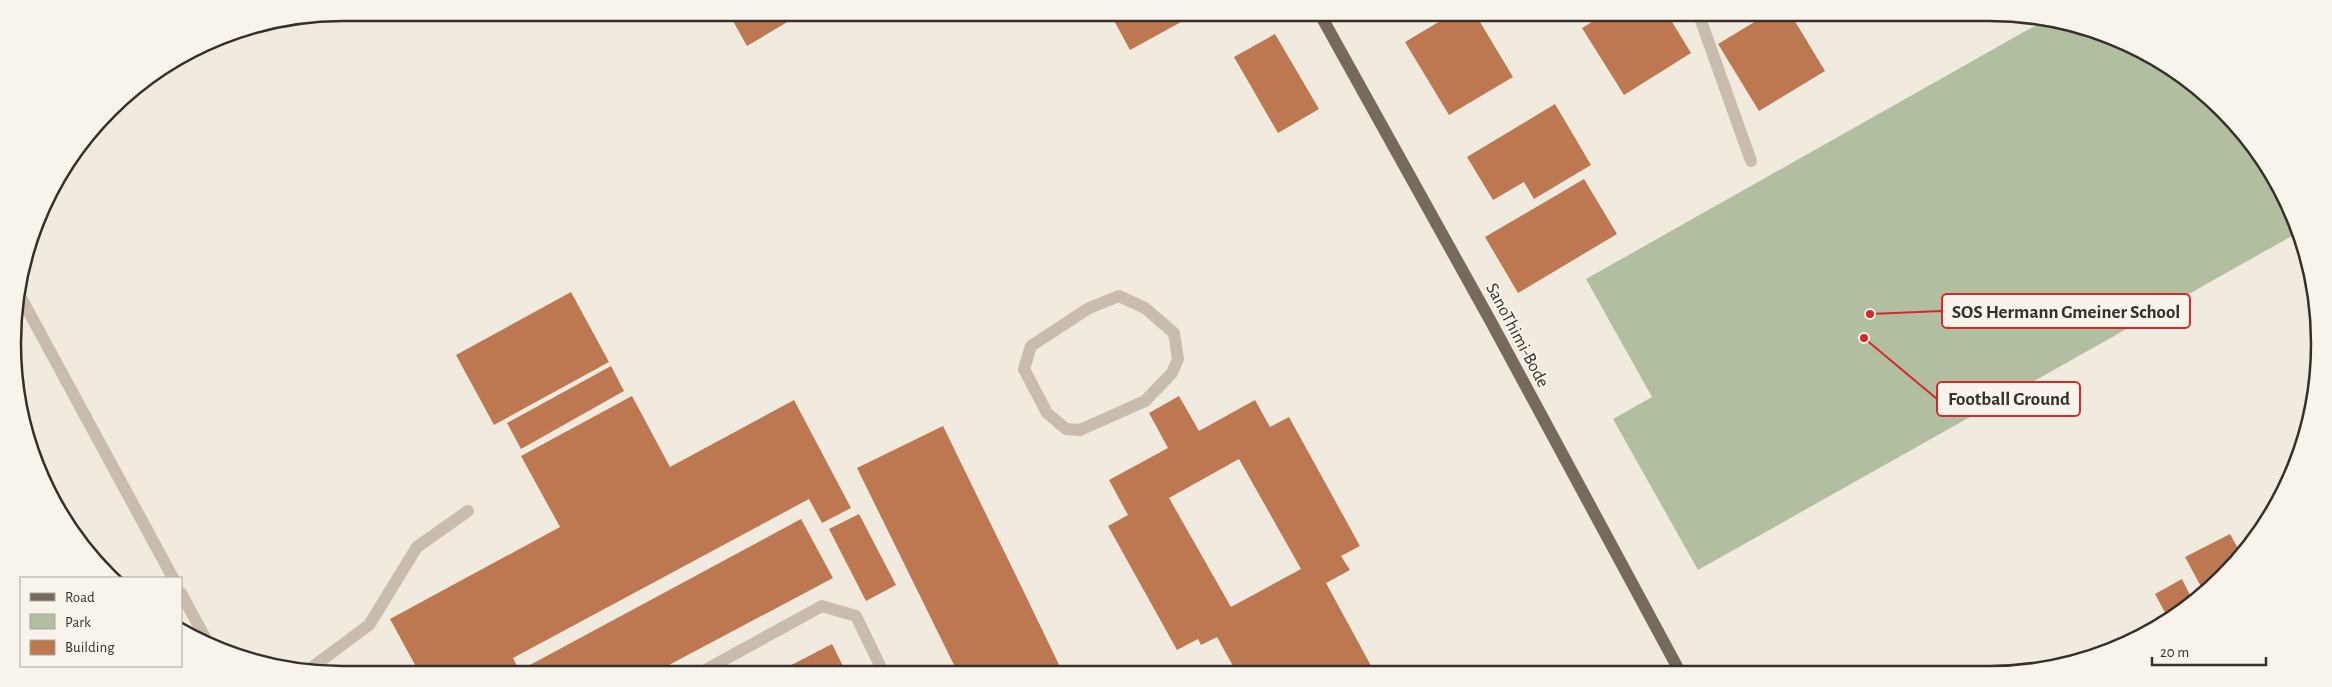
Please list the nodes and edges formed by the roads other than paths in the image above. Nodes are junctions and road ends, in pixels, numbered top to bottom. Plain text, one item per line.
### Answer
1 (1324, 21) edge
2 (1701, 21) edge
3 (1751, 161) dead end
4 (24, 303) edge
5 (1047, 413) joint
6 (468, 511) dead end
7 (172, 577) edge
8 (182, 595) edge
9 (203, 634) edge
10 (316, 664) edge
11 (713, 666) edge
12 (880, 666) edge
13 (1677, 666) edge

1 - 13 main road, SanoThimi-Bode
2 - 3 street
4 - 7 street
5 - 5 street
6 - 10 street
8 - 9 street
11 - 12 street

